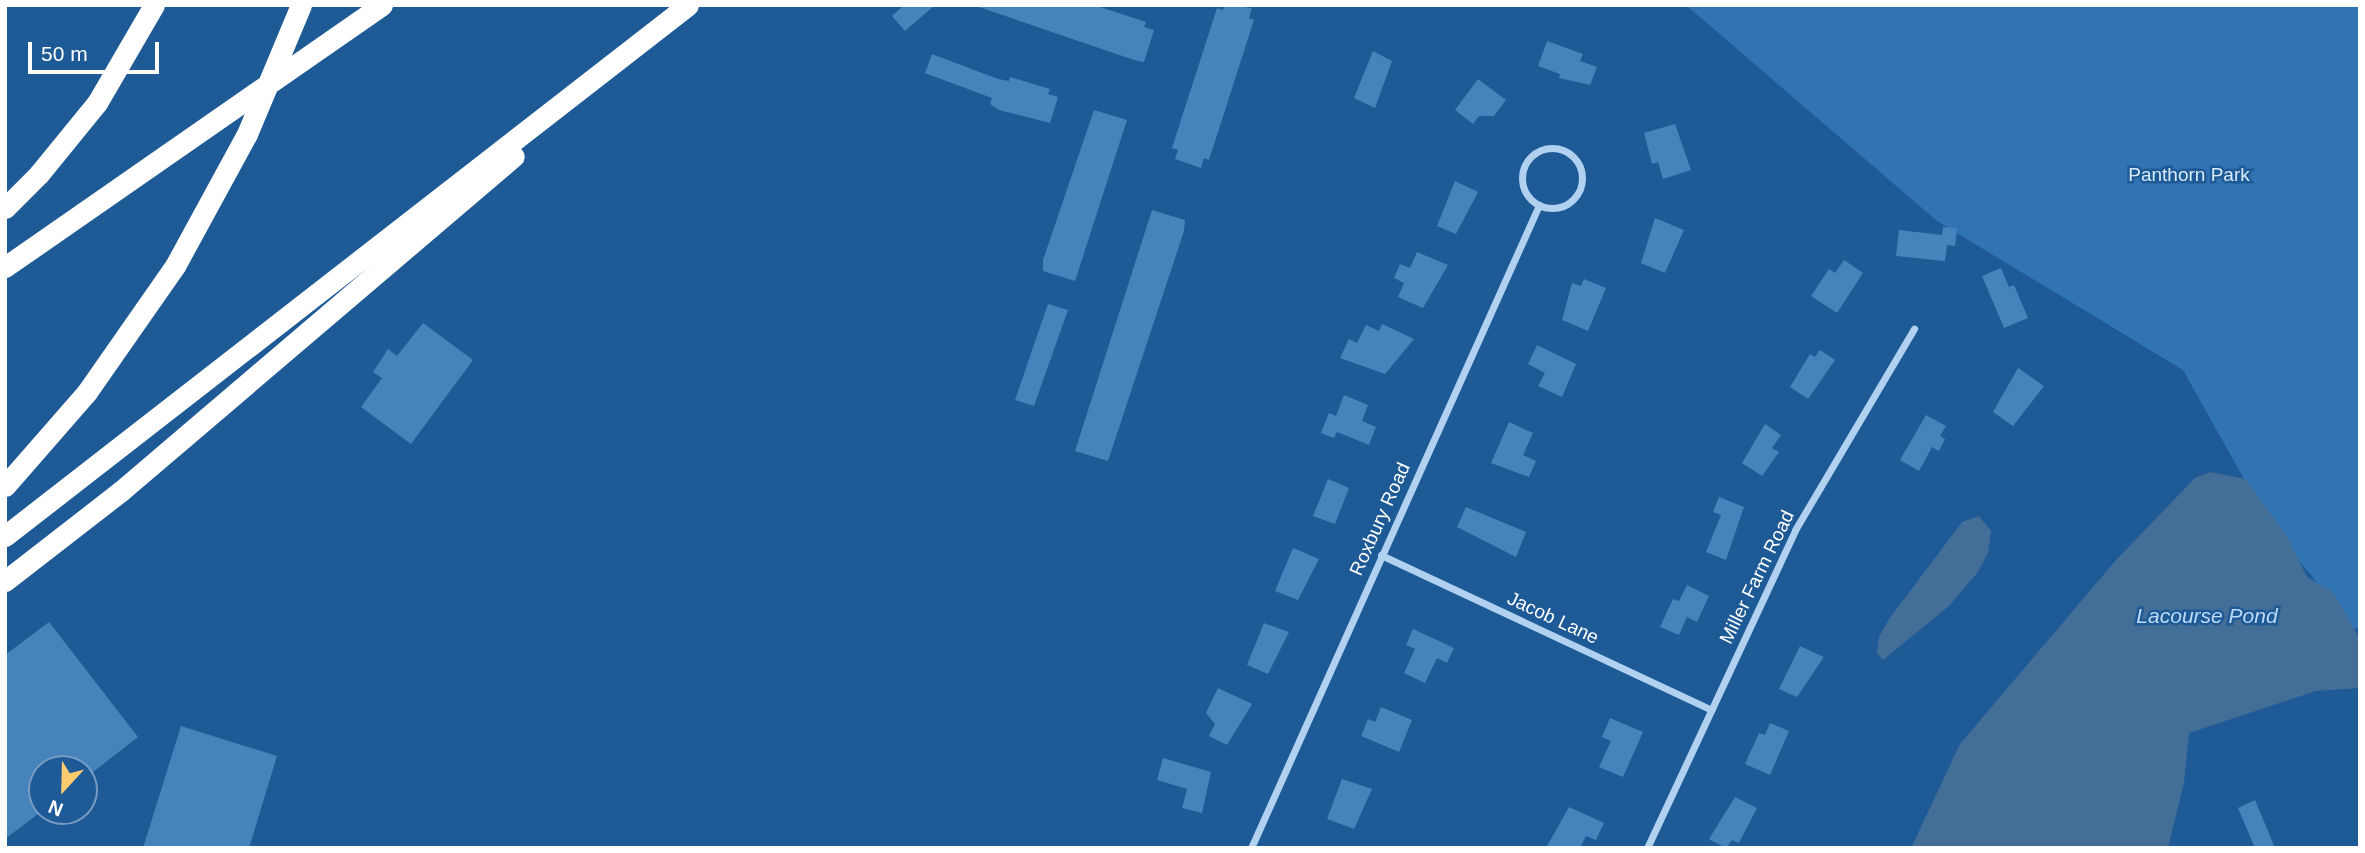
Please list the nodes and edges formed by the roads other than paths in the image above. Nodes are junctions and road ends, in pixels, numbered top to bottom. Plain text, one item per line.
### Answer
1 (154, 5) edge
2 (301, 5) edge
3 (382, 5) edge
4 (688, 5) edge
5 (625, 54) junction
6 (1539, 205) junction
7 (5, 208) edge
8 (5, 267) edge
9 (1914, 329) dead end
10 (5, 486) edge
11 (5, 536) edge
12 (1381, 555) junction
13 (5, 581) edge
14 (1712, 710) junction
15 (1251, 848) edge
16 (1647, 848) edge

1 - 7 highway
2 - 10 highway
3 - 8 highway
4 - 5 highway
5 - 11 highway
5 - 13 highway
6 - 6 street
6 - 12 street, Roxbury Road
9 - 14 street, Miller Farm Road
12 - 14 street, Jacob Lane
12 - 15 street, Roxbury Road
14 - 16 street, Miller Farm Road

